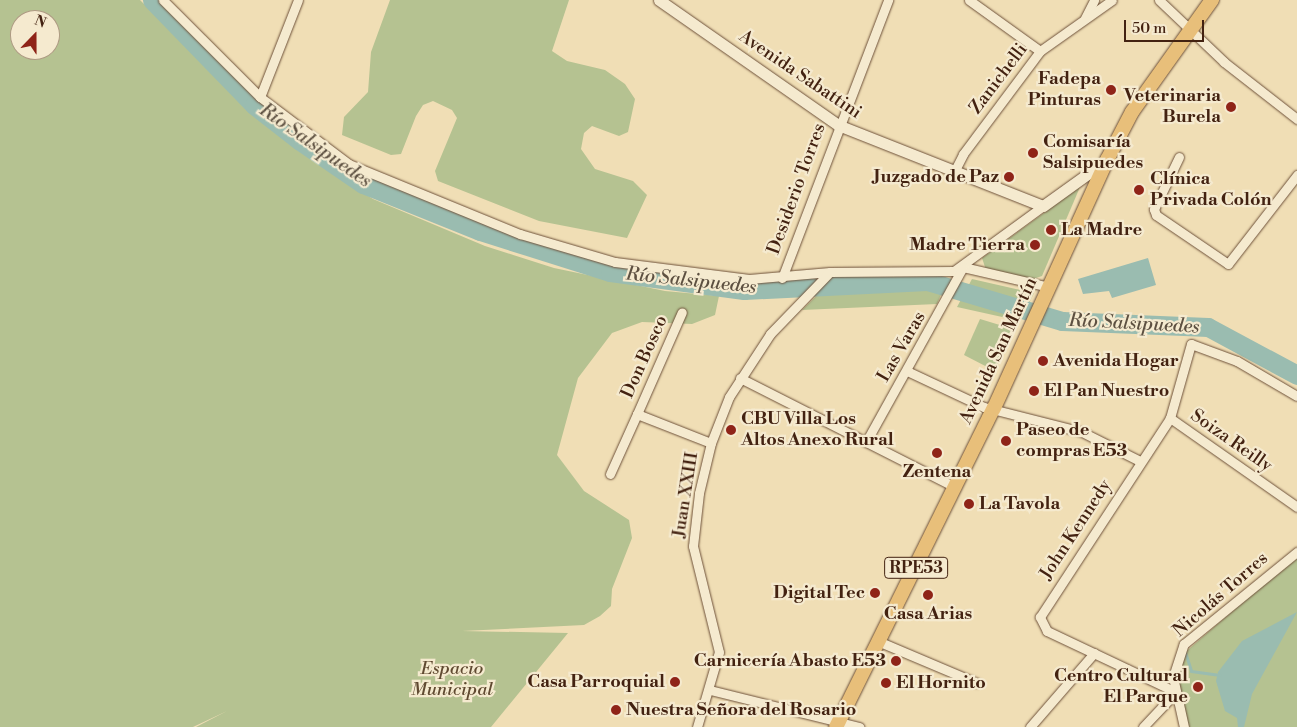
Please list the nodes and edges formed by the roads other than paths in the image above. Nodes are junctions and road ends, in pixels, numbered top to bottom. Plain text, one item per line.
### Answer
1 (163, 0) edge
2 (298, 0) edge
3 (659, 0) edge
4 (888, 0) edge
5 (968, 0) edge
6 (1094, 0) edge
7 (1112, 0) edge
8 (1212, 0) edge
9 (1161, 1) edge
10 (1084, 19) junction
11 (1190, 29) junction
12 (1040, 51) junction
13 (260, 97) junction
14 (1297, 119) edge
15 (838, 125) junction
16 (1178, 156) dead end
17 (1107, 160) junction
18 (954, 172) junction
19 (1297, 175) edge
20 (1043, 206) junction
21 (963, 267) junction
22 (827, 275) junction
23 (782, 278) junction
24 (1049, 287) junction
25 (682, 312) dead end
26 (907, 371) junction
27 (740, 378) junction
28 (1297, 396) edge
29 (994, 408) junction
30 (637, 414) junction
31 (1170, 418) junction
32 (866, 442) junction
33 (711, 443) junction
34 (1140, 461) junction
35 (610, 474) dead end
36 (955, 487) junction
37 (1297, 507) edge
38 (1297, 552) edge
39 (880, 642) junction
40 (1094, 653) junction
41 (976, 683) dead end
42 (710, 690) junction
43 (1176, 692) junction
44 (838, 724) edge
45 (697, 727) edge
46 (860, 727) edge
47 (1030, 727) edge
48 (1144, 727) edge
49 (1184, 727) edge

1 - 13 street
2 - 13 street
3 - 15 street, Avenida Sabattini
4 - 15 street, Desiderio Torres
5 - 12 street
6 - 10 street, Zanichelli
7 - 10 street, Zanichelli
8 - 11 main road, Avenida San Martín / RPE53
9 - 11 street
10 - 12 street, Zanichelli
11 - 14 street
11 - 17 main road, Avenida San Martín / RPE53
12 - 18 street, Zanichelli
13 - 23 street
15 - 18 street, Avenida Sabattini
15 - 23 street, Desiderio Torres
16 - 19 street
17 - 20 street
17 - 24 main road, Avenida San Martín / RPE53
18 - 20 street, Avenida Sabattini
20 - 21 street
21 - 22 street
21 - 24 street
21 - 26 street, Las Varas
22 - 23 street
22 - 27 street, Juan XXIII
24 - 29 main road, Avenida San Martín / RPE53
25 - 30 street, Don Bosco
26 - 29 street
26 - 32 street, Las Varas
27 - 32 street
27 - 33 street, Juan XXIII
28 - 31 street, John Kennedy
29 - 34 street
29 - 36 main road, Avenida San Martín / RPE53
30 - 33 street, Don Bosco
30 - 35 street, Don Bosco
31 - 34 street, John Kennedy
31 - 37 street, Soiza Reilly
32 - 36 street
33 - 42 street, Juan XXIII
34 - 40 street, John Kennedy
36 - 39 main road, Avenida San Martín / RPE53
38 - 43 street, Nicolás Torres
39 - 41 street
39 - 44 main road, Avenida San Martín / RPE53
40 - 43 street
40 - 47 street
42 - 44 street
42 - 45 street, Juan XXIII
43 - 48 street
43 - 49 street, Nicolás Torres
44 - 46 street

